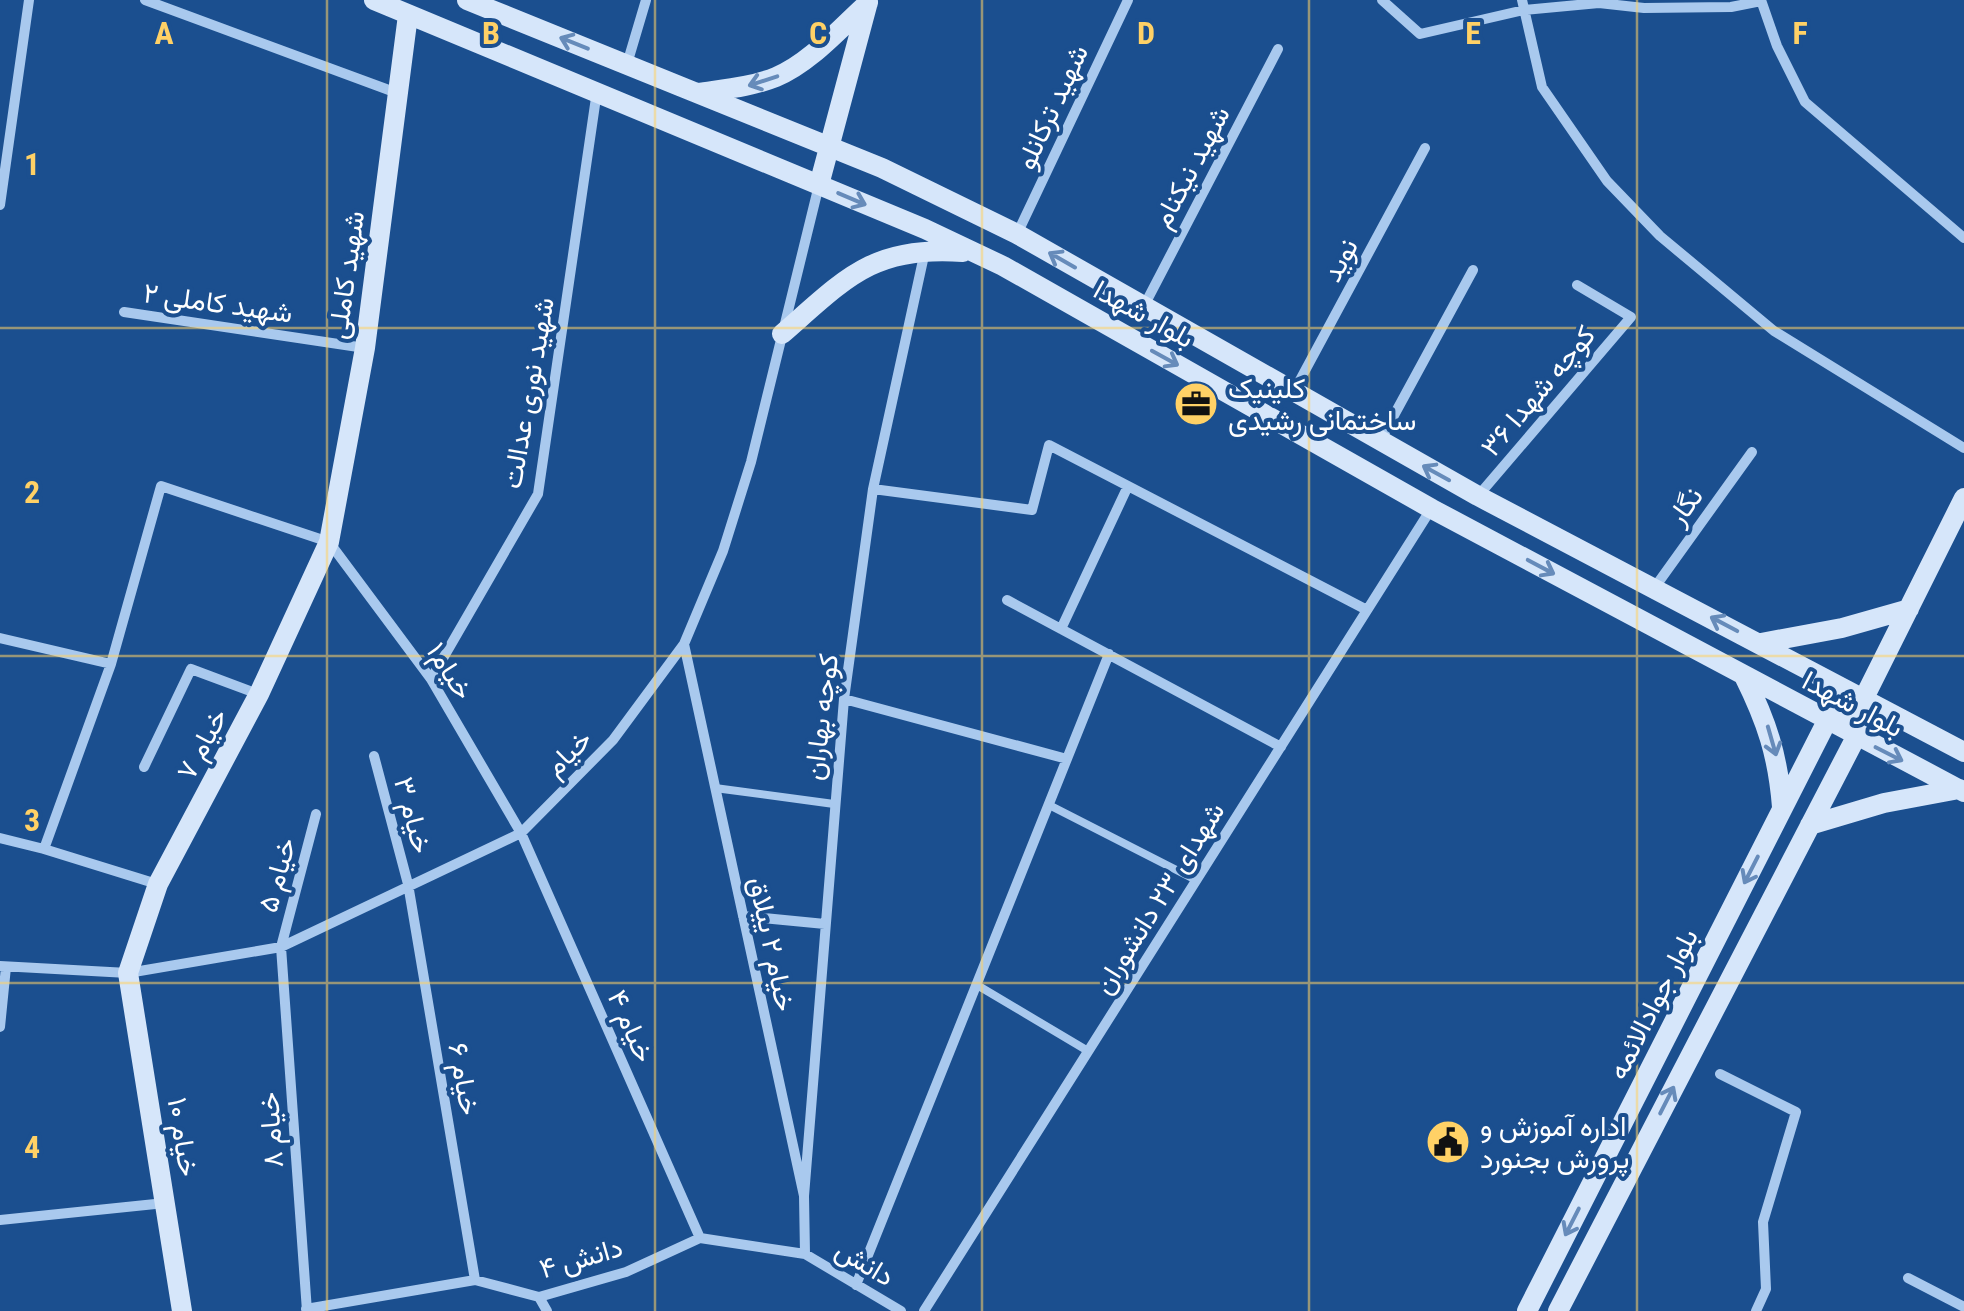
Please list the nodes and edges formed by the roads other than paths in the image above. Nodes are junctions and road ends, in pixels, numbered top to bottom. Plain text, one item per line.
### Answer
1 (29, 0) edge
2 (145, 0) edge
3 (374, 0) edge
4 (646, 0) edge
5 (1128, 0) edge
6 (1382, 0) edge
7 (1761, 0) edge
8 (478, 2) edge
9 (868, 2) edge
10 (1523, 5) edge
11 (408, 14) junction
12 (1278, 50) dead end
13 (627, 64) junction
14 (597, 90) junction
15 (398, 93) junction
16 (698, 93) junction
17 (736, 108) junction
18 (721, 143) junction
19 (831, 147) junction
20 (1426, 148) dead end
21 (818, 184) junction
22 (0, 206) edge
23 (964, 208) junction
24 (1017, 234) junction
25 (944, 238) junction
26 (1964, 238) edge
27 (925, 249) junction
28 (974, 252) junction
29 (1472, 270) dead end
30 (1576, 285) dead end
31 (1144, 306) junction
32 (124, 312) dead end
33 (782, 334) junction
34 (365, 348) junction
35 (1293, 393) junction
36 (1380, 442) junction
37 (1964, 448) edge
38 (1752, 452) dead end
39 (1128, 486) junction
40 (873, 489) junction
41 (1478, 496) junction
42 (1964, 498) edge
43 (1432, 508) junction
44 (329, 542) junction
45 (1655, 587) junction
46 (1006, 600) dead end
47 (1908, 609) junction
48 (1368, 610) junction
49 (1062, 629) junction
50 (0, 638) edge
51 (684, 644) junction
52 (1761, 644) junction
53 (1109, 654) junction
54 (111, 664) junction
55 (1744, 676) junction
56 (431, 679) junction
57 (259, 694) junction
58 (844, 700) junction
59 (1863, 700) junction
60 (1827, 721) junction
61 (1856, 737) junction
62 (1281, 746) junction
63 (1964, 752) edge
64 (374, 756) dead end
65 (1067, 759) junction
66 (144, 767) dead end
67 (715, 788) junction
68 (1961, 791) edge
69 (834, 804) junction
70 (1049, 804) junction
71 (1782, 810) junction
72 (316, 814) dead end
73 (1810, 824) junction
74 (521, 833) junction
75 (0, 838) edge
76 (44, 849) junction
77 (1196, 880) junction
78 (158, 884) junction
79 (408, 884) junction
80 (743, 916) junction
81 (824, 924) junction
82 (280, 947) junction
83 (3, 966) edge
84 (128, 973) junction
85 (976, 985) junction
86 (0, 1027) edge
87 (1088, 1051) junction
88 (1720, 1074) dead end
89 (804, 1196) junction
90 (166, 1202) junction
91 (0, 1220) edge
92 (700, 1238) junction
93 (805, 1254) junction
94 (1908, 1278) dead end
95 (475, 1280) junction
96 (856, 1285) junction
97 (539, 1296) junction
98 (1964, 1307) edge
99 (307, 1310) edge
100 (182, 1311) edge
101 (546, 1311) edge
102 (901, 1311) edge
103 (924, 1311) edge
104 (1527, 1311) edge
105 (1558, 1311) edge
106 (1756, 1311) edge

1 - 22 street
2 - 15 street
3 - 11 main road, بلوار شهدا
4 - 13 street
5 - 24 street, شهید ترکانلو
6 - 10 street
7 - 10 street
7 - 26 street
13 -> 8 main road, بلوار شهدا
9 -> 16 main road
9 - 19 main road
10 - 37 street
11 - 14 main road, بلوار شهدا
11 - 15 main road, شهید کاملی
12 - 31 street, شهید نیکنام
13 - 16 main road, بلوار شهدا
14 - 18 main road, بلوار شهدا
14 - 56 street, شهید نوری عدالت
15 - 34 main road, شهید کاملی
16 - 17 main road, بلوار شهدا
17 - 18 main road
17 - 19 main road, بلوار شهدا
18 - 21 main road, بلوار شهدا
19 - 21 main road
19 - 23 main road, بلوار شهدا
20 - 35 street, نوید
21 -> 25 main road, بلوار شهدا
21 - 33 street, خیام
23 - 24 main road, بلوار شهدا
23 - 25 main road
31 -> 24 main road, بلوار شهدا
25 - 28 main road, بلوار شهدا
27 - 28 main road
27 - 33 main road
27 - 40 street, کوچه بهاران
28 -> 43 main road, بلوار شهدا
29 - 36 street
30 - 41 street, کوچه شهدا ۳۶
31 - 35 main road, بلوار شهدا
32 - 34 street, شهید کاملی ۲
33 - 51 street, خیام
34 - 44 main road, شهید کاملی
35 - 36 main road, بلوار شهدا
41 -> 36 main road, بلوار شهدا
38 - 45 street, نگار
39 - 40 street
39 - 48 street
39 - 49 street
40 - 58 street, کوچه بهاران
41 - 45 main road, بلوار شهدا
42 - 47 main road, بلوار جوادالائمه
43 - 48 street, شهدای ۲۳ دانشوران
43 -> 55 main road, بلوار شهدا
44 - 54 street
44 - 56 street, خیام۱
44 - 57 main road, خیام ۷
52 -> 45 main road, بلوار شهدا
46 - 49 street
47 - 52 main road
47 - 59 main road, بلوار جوادالائمه
48 - 62 street, شهدای ۲۳ دانشوران
49 - 53 street
50 - 54 street
51 - 67 street, خیام ۲ ییلاق
51 - 74 street, خیام
52 - 59 main road, بلوار شهدا
53 - 62 street
53 - 65 street
54 - 76 street
55 - 60 main road, بلوار شهدا
55 -> 71 main road
56 - 74 street, خیام۱
57 - 66 street
57 - 78 main road, خیام ۷
58 - 65 street
58 - 69 street, کوچه بهاران
59 - 60 main road
59 - 61 main road, بلوار جوادالائمه
59 - 63 main road, بلوار شهدا
60 - 61 main road, بلوار شهدا
60 - 71 main road, بلوار جوادالائمه
61 -> 68 main road, بلوار شهدا
61 - 73 main road, بلوار جوادالائمه
62 - 77 street, شهدای ۲۳ دانشوران
64 - 79 street, خیام ۳
65 - 70 street
67 - 69 lane
67 - 80 street, خیام ۲ ییلاق
68 - 73 main road
69 - 81 street, کوچه بهاران
70 - 77 lane
70 - 85 street
71 -> 104 main road, بلوار جوادالائمه
72 - 82 street, خیام ۵
105 -> 73 main road, بلوار جوادالائمه
74 - 79 street, خیام
74 - 92 street, خیام ۴
75 - 76 street
76 - 78 street
77 - 87 street, شهدای ۲۳ دانشوران
78 - 84 main road, خیام ۷
79 - 82 street, خیام
79 - 95 street, خیام ۶
80 - 81 street
80 - 89 street, خیام ۲ ییلاق
81 - 89 street, کوچه بهاران
82 - 84 street, خیام
82 - 99 street, خیام ۸
83 - 84 street, خیام
83 - 86 street
84 - 90 main road, خیام ۱۰
85 - 87 lane
85 - 96 street
87 - 103 street, شهدای ۲۳ دانشوران
88 - 106 street
89 - 93 street, خیام ۲ ییلاق
90 - 91 street
90 - 100 main road, خیام ۱۰
92 - 93 street
92 - 97 street, دانش ۴
93 - 96 street, دانش
94 - 98 street
95 - 97 street, دانش ۴
95 - 99 street, دانش ۴
96 - 102 street, دانش
97 - 101 street

